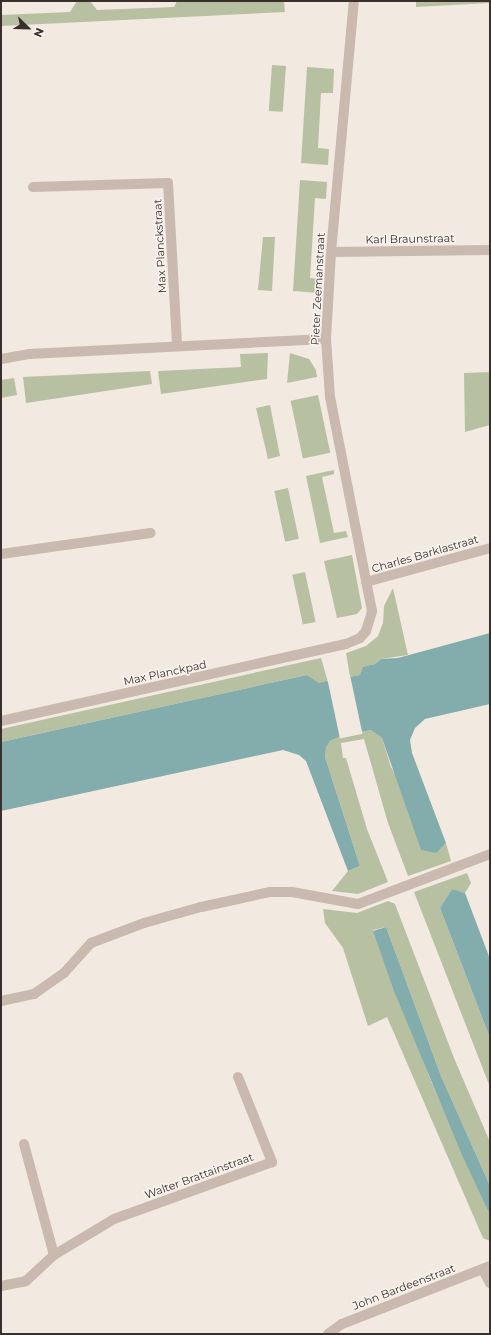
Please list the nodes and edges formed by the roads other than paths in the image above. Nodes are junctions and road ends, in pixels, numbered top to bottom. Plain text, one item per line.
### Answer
1 (354, 1) edge
2 (33, 188) dead end
3 (490, 250) edge
4 (331, 252) junction
5 (326, 339) junction
6 (177, 346) junction
7 (1, 359) edge
8 (151, 533) dead end
9 (490, 548) edge
10 (1, 554) edge
11 (366, 582) junction
12 (333, 647) joint
13 (1, 721) edge
14 (490, 854) edge
15 (1, 1002) edge
16 (238, 1077) dead end
17 (24, 1144) dead end
18 (54, 1255) junction
19 (486, 1268) edge
20 (490, 1284) edge
21 (1, 1286) edge
22 (328, 1334) edge

1 - 4 street, Pieter Zeemanstraat
2 - 6 street, Max Planckstraat
3 - 4 street, Karl Braunstraat
4 - 5 street, Pieter Zeemanstraat
5 - 6 street
5 - 11 street, Pieter Zeemanstraat
6 - 7 street
8 - 10 street
9 - 11 street, Charles Barklastraat
11 - 12 street, Pieter Zeemanstraat
12 - 13 street, Max Planckpad
14 - 15 street
16 - 18 street, Walter Brattainstraat
17 - 18 street
18 - 21 street, Walter Brattainstraat
19 - 20 street
19 - 22 street, John Bardeenstraat

